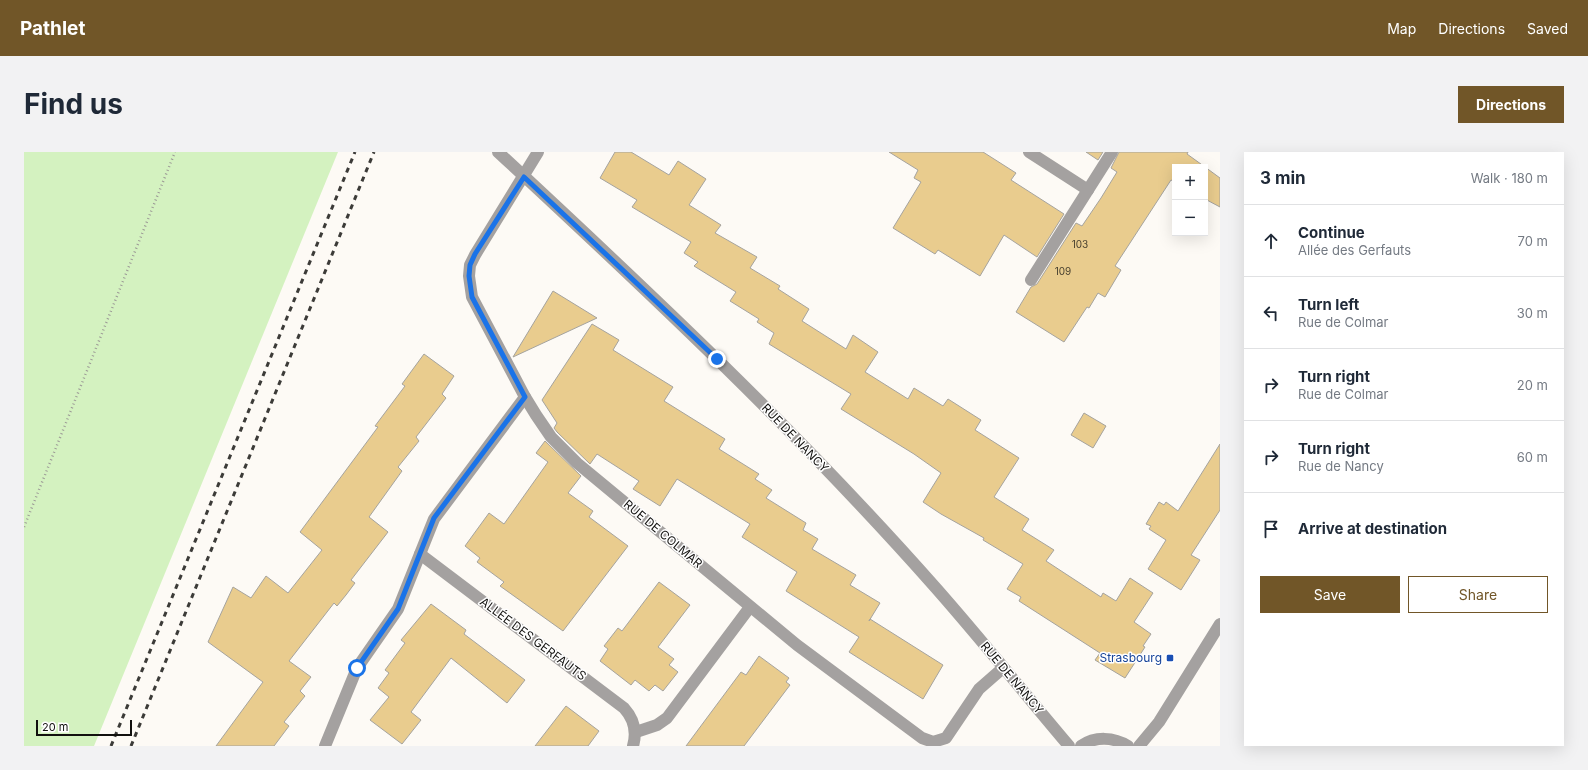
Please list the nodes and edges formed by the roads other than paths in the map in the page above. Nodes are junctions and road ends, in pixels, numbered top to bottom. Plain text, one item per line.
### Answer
1 (498, 152) edge
2 (538, 152) edge
3 (1029, 152) edge
4 (1112, 152) edge
5 (524, 177) junction
6 (1088, 190) junction
7 (1030, 280) dead end
8 (525, 397) junction
9 (420, 554) junction
10 (750, 607) junction
11 (1220, 624) edge
12 (1003, 668) junction
13 (636, 732) junction
14 (325, 746) edge
15 (633, 746) edge
16 (1069, 746) edge
17 (1081, 746) edge
18 (1128, 746) edge
19 (1139, 746) edge

1 - 5 street, RUE DE NANCY
2 - 5 street, RUE DE COLMAR
3 - 6 street
4 - 6 street
5 - 8 street, RUE DE COLMAR
5 - 12 street, RUE DE NANCY
6 - 7 street
8 - 9 street
8 - 10 street, RUE DE COLMAR
9 - 13 street, ALLÉE DES GERFAUTS
9 - 14 street
10 - 12 street, RUE DE COLMAR
10 - 13 street
11 - 19 street
12 - 16 street, RUE DE NANCY
13 - 15 street
17 - 18 street

